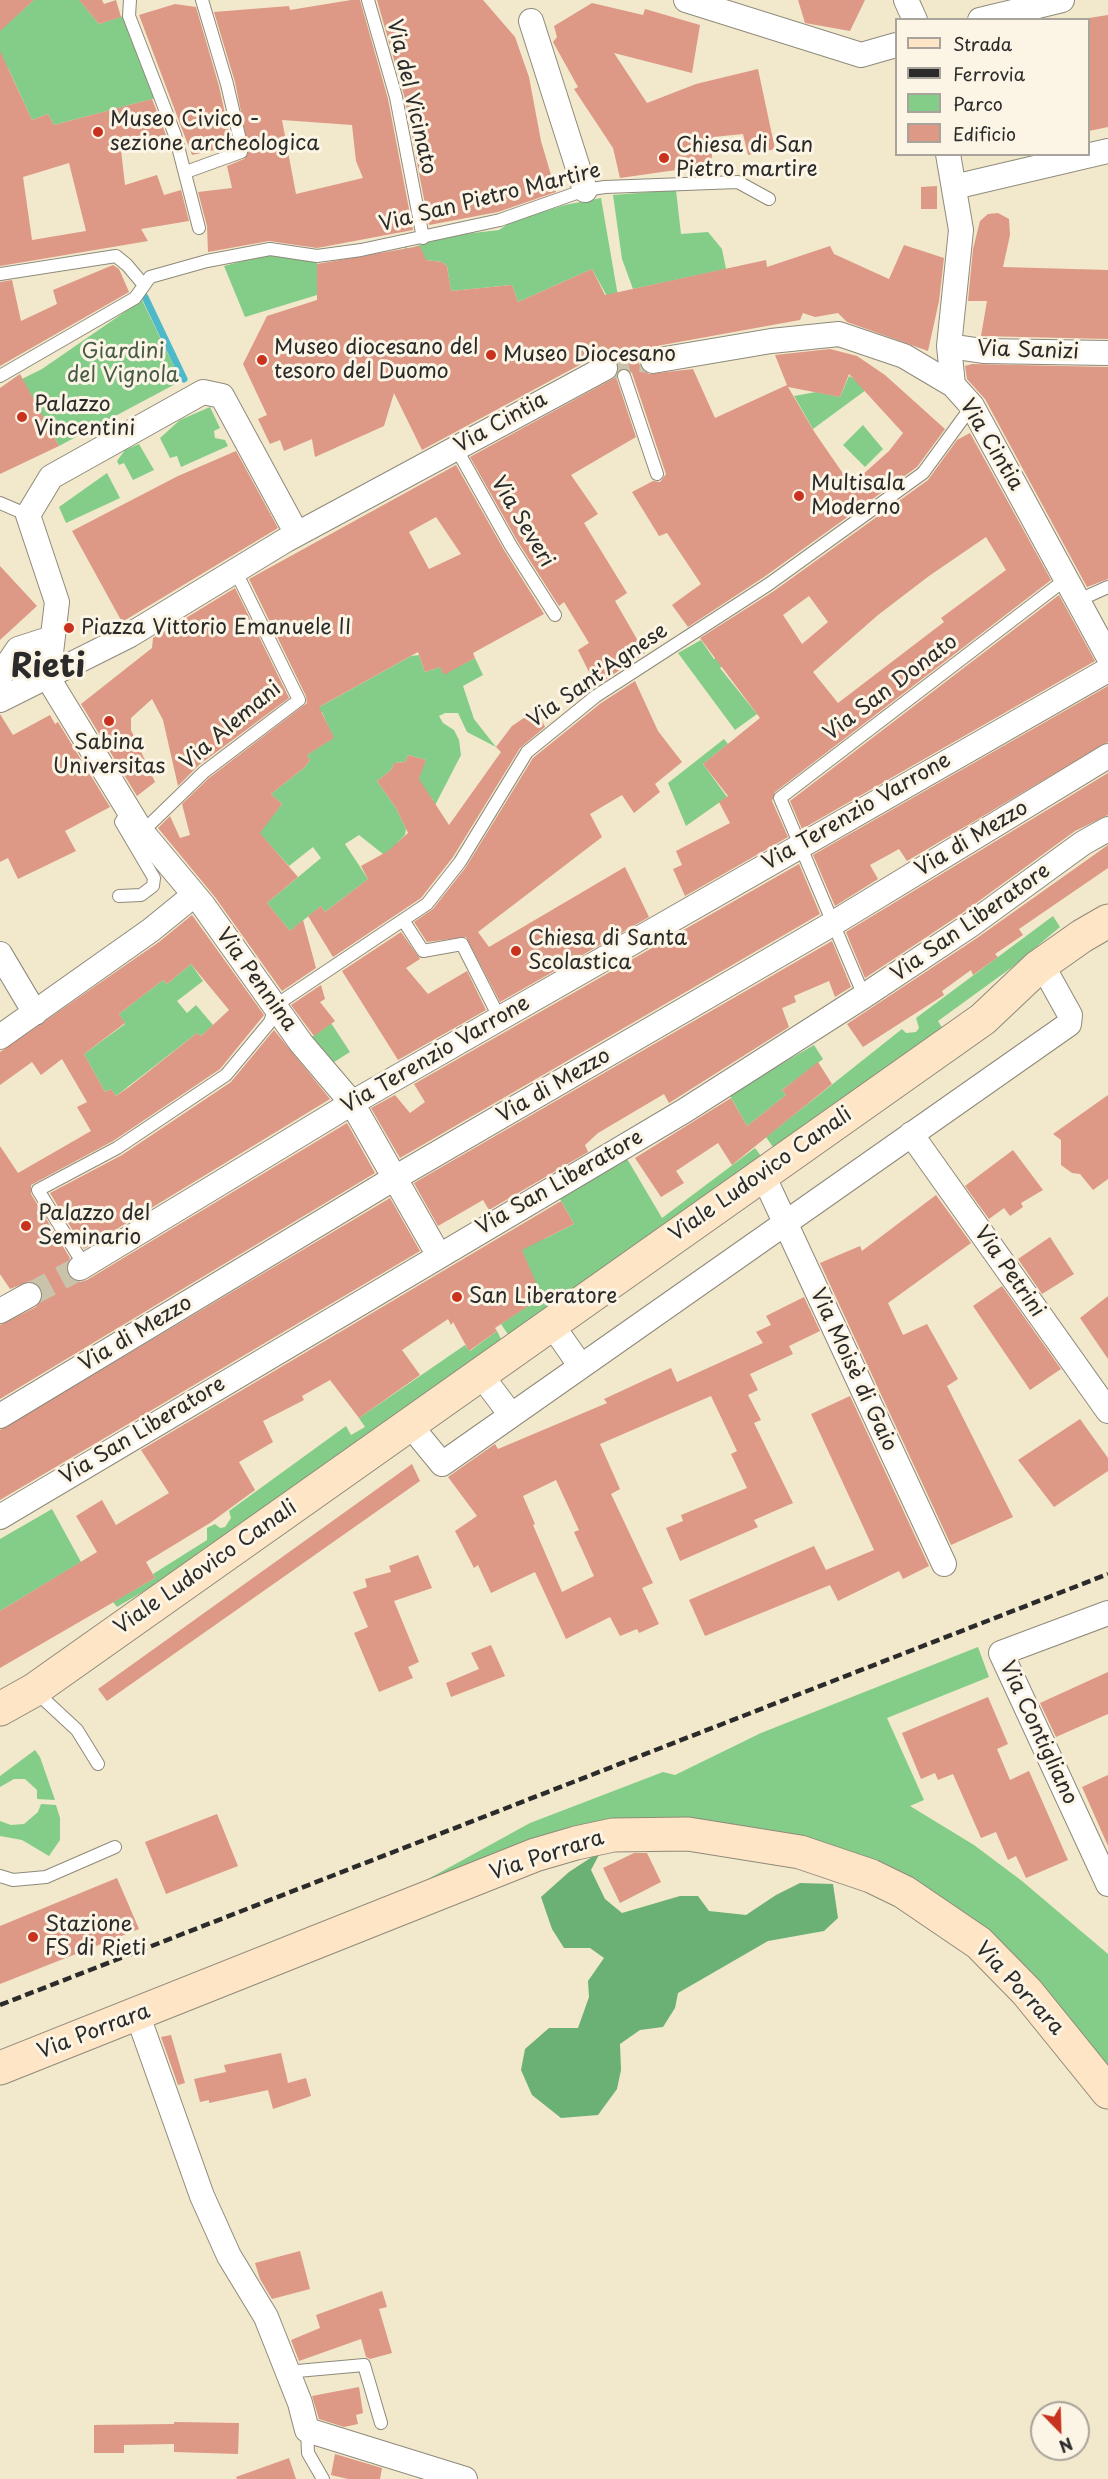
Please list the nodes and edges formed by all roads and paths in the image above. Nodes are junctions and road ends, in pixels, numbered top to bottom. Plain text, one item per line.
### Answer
1 (130, 0) edge
2 (202, 0) edge
3 (368, 0) edge
4 (686, 0) edge
5 (906, 0) edge
6 (1062, 0) edge
7 (914, 18) edge
8 (988, 18) edge
9 (531, 21) dead end
10 (895, 46) edge
11 (1108, 151) edge
12 (1090, 155) edge
13 (948, 156) edge
14 (1087, 156) edge
15 (186, 172) junction
16 (954, 187) junction
17 (585, 189) junction
18 (769, 199) dead end
19 (199, 228) dead end
20 (423, 238) junction
21 (0, 274) edge
22 (143, 284) junction
23 (949, 346) junction
24 (1108, 353) edge
25 (653, 361) tunnel mouth
26 (615, 372) joint
27 (0, 376) edge
28 (953, 385) junction
29 (972, 406) junction
30 (456, 448) junction
31 (657, 474) dead end
32 (0, 503) edge
33 (28, 515) junction
34 (292, 537) junction
35 (236, 572) junction
36 (1066, 579) junction
37 (1108, 587) edge
38 (1079, 600) junction
39 (555, 615) dead end
40 (52, 638) junction
41 (1108, 656) edge
42 (1108, 670) edge
43 (48, 678) junction
44 (0, 693) edge
45 (1108, 756) edge
46 (128, 812) junction
47 (1108, 829) edge
48 (142, 832) junction
49 (800, 844) junction
50 (194, 895) junction
51 (119, 896) dead end
52 (403, 920) junction
53 (832, 924) junction
54 (1106, 926) edge
55 (0, 954) edge
56 (1050, 979) junction
57 (864, 996) junction
58 (276, 1005) junction
59 (35, 1013) junction
60 (499, 1017) junction
61 (983, 1019) junction
62 (0, 1037) edge
63 (352, 1103) junction
64 (911, 1134) junction
65 (763, 1175) junction
66 (393, 1179) junction
67 (785, 1222) junction
68 (438, 1254) junction
69 (82, 1266) joint
70 (28, 1295) tunnel mouth
71 (0, 1311) edge
72 (552, 1325) junction
73 (580, 1365) junction
74 (481, 1375) junction
75 (1108, 1411) edge
76 (511, 1415) junction
77 (0, 1416) edge
78 (410, 1425) junction
79 (0, 1517) edge
80 (944, 1564) dead end
81 (1108, 1613) edge
82 (34, 1690) junction
83 (0, 1709) edge
84 (98, 1764) dead end
85 (115, 1846) dead end
86 (0, 1876) edge
87 (1108, 1884) edge
88 (138, 2016) junction
89 (0, 2068) edge
90 (1108, 2092) edge
91 (286, 2372) junction
92 (381, 2423) dead end
93 (307, 2430) junction
94 (323, 2479) edge
95 (465, 2479) edge

1 - 15 lane
2 - 15 lane
3 - 20 lane, Via del Vicinato
4 - 10 street
5 - 7 street
6 - 8 street
9 - 17 street
11 - 12 street
13 - 16 street
14 - 16 street
15 - 19 lane
16 - 23 street
17 - 18 lane, Via San Pietro Martire
17 - 20 lane, Via San Pietro Martire
20 - 22 lane, Via San Pietro Martire
21 - 22 lane
22 - 27 lane, Via San Pietro Martire
23 - 24 street, Via Sanizi
23 - 28 street
25 - 28 street, Via Cintia
26 - 30 street, Via Cintia
26 - 31 lane
28 - 29 street, Via Cintia
29 - 36 street, Via Cintia
29 - 52 lane, Via Sant'Agnese
30 - 34 street, Via Cintia
30 - 39 lane, Via Severi
32 - 33 lane
33 - 34 street
33 - 40 street
34 - 35 street
35 - 43 street
35 - 48 lane, Via Alemani
36 - 38 street, Via Cintia
36 - 49 lane, Via San Donato
37 - 38 lane
38 - 41 street, Via Cintia
40 - 43 street
40 - 44 street
42 - 49 street, Via Terenzio Varrone
43 - 44 street
43 - 46 street, Via Pennina
45 - 53 street, Via di Mezzo
46 - 48 street, Via Pennina
46 - 51 lane
47 - 57 street, Via San Liberatore
48 - 50 street, Via Pennina
49 - 53 lane
49 - 60 street, Via Terenzio Varrone
50 - 58 street, Via Pennina
50 - 59 street
52 - 58 lane, Via Sant'Agnese
52 - 60 lane
53 - 57 lane
53 - 66 street, Via di Mezzo
54 - 56 street
54 - 61 street, Viale Ludovico Canali
55 - 59 street
56 - 61 street
56 - 64 street
57 - 68 street, Via San Liberatore
58 - 63 street, Via Pennina
58 - 69 lane
59 - 62 street
60 - 63 street, Via Terenzio Varrone
61 - 65 street, Viale Ludovico Canali
63 - 66 street, Via Pennina
63 - 69 street, Via Terenzio Varrone
64 - 67 street
64 - 75 street, Via Petrini
65 - 67 street, Via Moisè di Gaio
65 - 72 street, Viale Ludovico Canali
66 - 68 street, Via Pennina
66 - 77 street, Via di Mezzo
67 - 73 street
67 - 80 street, Via Moisè di Gaio
68 - 79 street, Via San Liberatore
70 - 71 street
72 - 73 street
72 - 74 street, Viale Ludovico Canali
73 - 76 street
74 - 76 street
74 - 78 street, Viale Ludovico Canali
76 - 78 street
78 - 82 street, Viale Ludovico Canali
81 - 87 street, Via Contigliano
82 - 83 street, Viale Ludovico Canali
82 - 84 lane
85 - 86 lane
88 - 89 street, Via Porrara
88 - 90 street, Via Porrara
88 - 91 street
91 - 92 lane
91 - 93 street
93 - 94 lane
93 - 95 street

